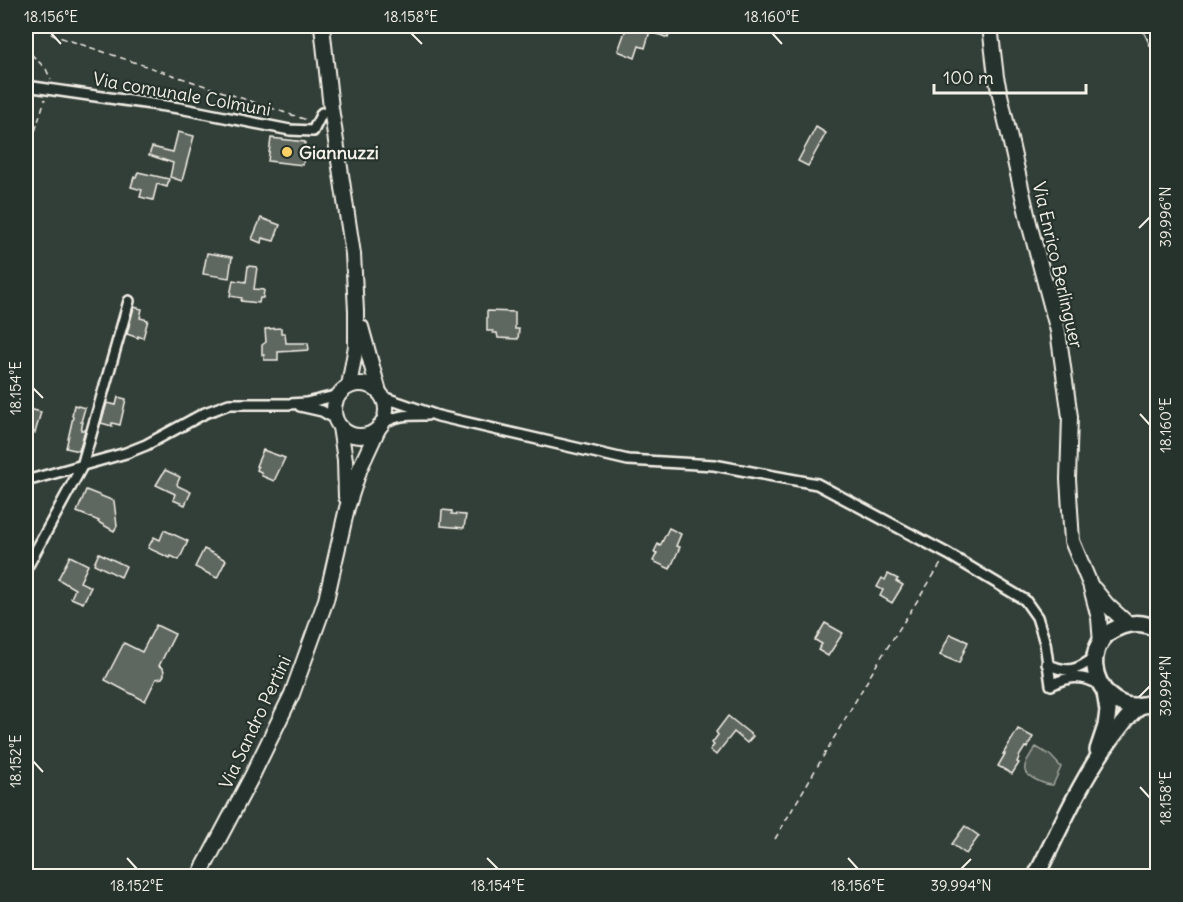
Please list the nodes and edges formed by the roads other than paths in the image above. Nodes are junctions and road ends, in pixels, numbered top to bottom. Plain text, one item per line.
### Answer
1 (322, 26) edge
2 (990, 26) edge
3 (1150, 26) edge
4 (1158, 43) edge
5 (26, 86) edge
6 (322, 113) road end
7 (129, 301) dead end
8 (356, 311) junction
9 (344, 391) junction
10 (381, 395) junction
11 (289, 404) junction
12 (438, 416) junction
13 (338, 423) junction
14 (379, 427) junction
15 (82, 466) junction
16 (26, 481) edge
17 (346, 508) junction
18 (26, 569) edge
19 (1090, 584) junction
20 (1158, 620) edge
21 (1135, 624) junction
22 (1158, 630) edge
23 (1098, 650) junction
24 (1047, 664) junction
25 (1102, 688) junction
26 (1158, 699) edge
27 (1141, 705) junction
28 (1092, 768) junction
29 (199, 876) edge
30 (1036, 876) edge

1 - 8 street
2 - 19 street, Via Enrico Berlinguer
3 - 4 street
5 - 6 street, Via comunale Colmuni
7 - 15 street
8 - 9 street
8 - 10 street
9 - 10 street
9 - 11 street
9 - 13 street
10 - 12 street
10 - 14 street
11 - 13 street
11 - 15 street
12 - 14 street
12 - 24 street
13 - 14 street
13 - 17 street
14 - 17 street
15 - 16 street
15 - 18 street
17 - 29 street, Via Sandro Pertini
19 - 21 street, Via Enrico Berlinguer
19 - 23 street, Via Enrico Berlinguer
20 - 21 main road
21 - 22 main road
21 - 23 main road
23 - 24 street
23 - 25 main road
24 - 25 street
25 - 27 main road
25 - 28 main road
26 - 27 main road
27 - 28 main road
28 - 30 main road

